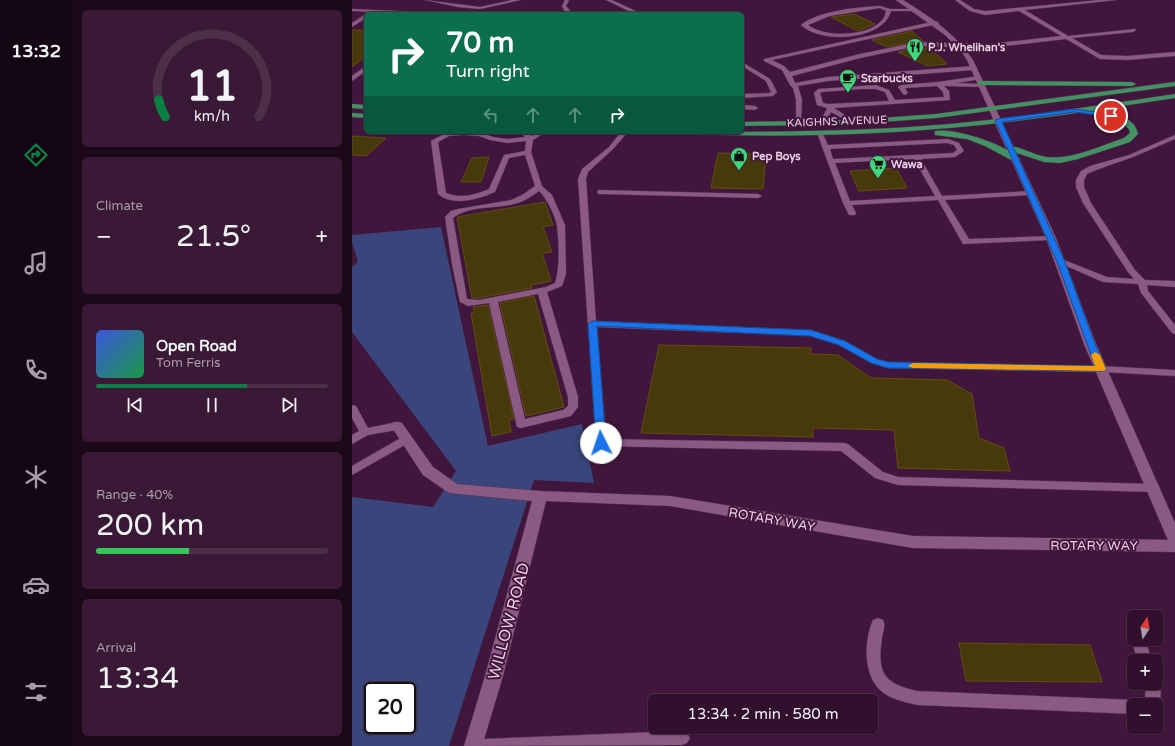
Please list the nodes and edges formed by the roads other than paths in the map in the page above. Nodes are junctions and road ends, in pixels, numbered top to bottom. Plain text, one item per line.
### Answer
1 (427, 0) edge
2 (450, 0) edge
3 (519, 0) edge
4 (567, 0) edge
5 (608, 0) edge
6 (899, 0) edge
7 (957, 0) edge
8 (1114, 0) edge
9 (441, 2) junction
10 (906, 4) junction
11 (881, 7) junction
12 (352, 10) edge
13 (888, 10) junction
14 (914, 10) junction
15 (1021, 10) junction
16 (371, 12) edge
17 (568, 12) edge
18 (635, 12) edge
19 (364, 17) edge
20 (936, 23) junction
21 (352, 25) edge
22 (1133, 30) dead end
23 (1068, 38) junction
24 (860, 39) junction
25 (867, 43) dead end
26 (837, 44) junction
27 (961, 46) junction
28 (873, 47) dead end
29 (880, 51) junction
30 (854, 53) junction
31 (1175, 54) edge
32 (744, 65) edge
33 (974, 68) junction
34 (364, 70) edge
35 (787, 75) junction
36 (352, 80) edge
37 (981, 82) junction
38 (938, 84) junction
39 (1175, 84) edge
40 (793, 85) junction
41 (744, 96) edge
42 (1175, 96) edge
43 (908, 97) junction
44 (893, 103) junction
45 (352, 106) edge
46 (364, 107) edge
47 (744, 107) edge
48 (830, 107) junction
49 (755, 108) dead end
50 (993, 110) junction
51 (1074, 111) junction
52 (352, 115) edge
53 (364, 116) edge
54 (998, 120) junction
55 (823, 122) junction
56 (853, 122) junction
57 (798, 123) junction
58 (744, 124) edge
59 (869, 131) junction
60 (744, 132) edge
61 (820, 133) junction
62 (448, 134) edge
63 (480, 134) edge
64 (525, 134) edge
65 (539, 134) edge
66 (623, 134) edge
67 (1175, 137) edge
68 (530, 139) junction
69 (825, 147) junction
70 (1011, 148) junction
71 (528, 152) junction
72 (916, 157) junction
73 (1016, 159) junction
74 (830, 161) junction
75 (539, 187) junction
76 (601, 192) dead end
77 (1031, 193) junction
78 (758, 196) dead end
79 (940, 198) junction
80 (847, 204) junction
81 (852, 213) dead end
82 (1051, 238) junction
83 (1061, 262) junction
84 (1142, 282) junction
85 (1175, 284) edge
86 (542, 291) junction
87 (493, 300) junction
88 (592, 324) junction
89 (1175, 331) edge
90 (1101, 369) junction
91 (1175, 374) edge
92 (352, 409) edge
93 (397, 426) joint
94 (365, 432) junction
95 (406, 439) junction
96 (352, 440) edge
97 (352, 471) edge
98 (1154, 488) junction
99 (540, 496) junction
100 (1175, 540) edge
101 (1175, 546) edge
102 (878, 624) dead end
103 (1127, 707) edge
104 (682, 738) dead end
105 (472, 746) edge
106 (484, 746) edge

1 - 9 lane
2 - 9 lane
3 - 9 lane
4 - 17 lane
5 - 18 lane
6 - 10 street
7 - 15 lane
8 - 15 lane
10 - 11 lane
10 - 14 street
11 - 13 lane
11 - 13 lane
12 - 16 lane
13 - 14 lane
14 - 20 street
15 - 23 lane
19 - 21 lane
20 - 24 lane
20 - 27 street
22 - 23 lane
23 - 27 lane
23 - 31 lane
24 - 25 lane
24 - 26 lane
26 - 30 lane
26 - 35 lane
27 - 29 lane
27 - 33 street
28 - 29 lane
29 - 30 lane
30 - 35 lane
32 - 41 lane
33 - 37 street
33 - 40 lane
34 - 36 lane
35 - 40 lane
37 - 38 lane
37 - 39 highway
37 - 50 street
38 - 43 lane
38 - 43 lane
39 - 50 highway, KAIGHNS AVENUE
40 - 57 lane
42 - 51 highway
43 - 44 lane
44 - 48 lane
44 - 48 lane
45 - 46 highway
47 - 49 lane
48 - 55 lane
48 - 56 lane
50 - 54 street
50 - 56 highway, KAIGHNS AVENUE
51 - 54 highway, KAIGHNS AVENUE
51 - 70 highway
52 - 53 highway
54 - 59 highway, KAIGHNS AVENUE
54 - 70 street
55 - 56 highway, KAIGHNS AVENUE
55 - 57 highway, KAIGHNS AVENUE
57 - 58 highway, KAIGHNS AVENUE
59 - 61 highway, KAIGHNS AVENUE
59 - 73 highway
60 - 61 highway, KAIGHNS AVENUE
61 - 69 lane
62 - 71 lane
63 - 68 lane
64 - 68 lane
65 - 68 lane
66 - 88 lane
67 - 84 lane
68 - 71 lane
69 - 72 lane
69 - 74 lane
70 - 73 street
71 - 75 lane
72 - 74 lane
72 - 79 lane
73 - 77 street
74 - 80 lane
75 - 86 lane
75 - 87 lane
76 - 78 lane
77 - 79 lane
77 - 82 street
79 - 80 lane
79 - 82 lane
80 - 81 lane
82 - 83 street
83 - 84 lane
83 - 90 street
84 - 85 lane
84 - 89 lane
86 - 87 lane
86 - 87 lane
88 - 90 lane
88 - 98 lane
90 - 91 lane
90 - 98 street
92 - 94 lane
93 - 94 lane
93 - 95 street, ROTARY WAY
94 - 96 lane
95 - 97 lane
95 - 99 street, ROTARY WAY
98 - 100 street
99 - 101 street, ROTARY WAY
99 - 105 street, WILLOW ROAD
102 - 103 lane
104 - 106 lane

